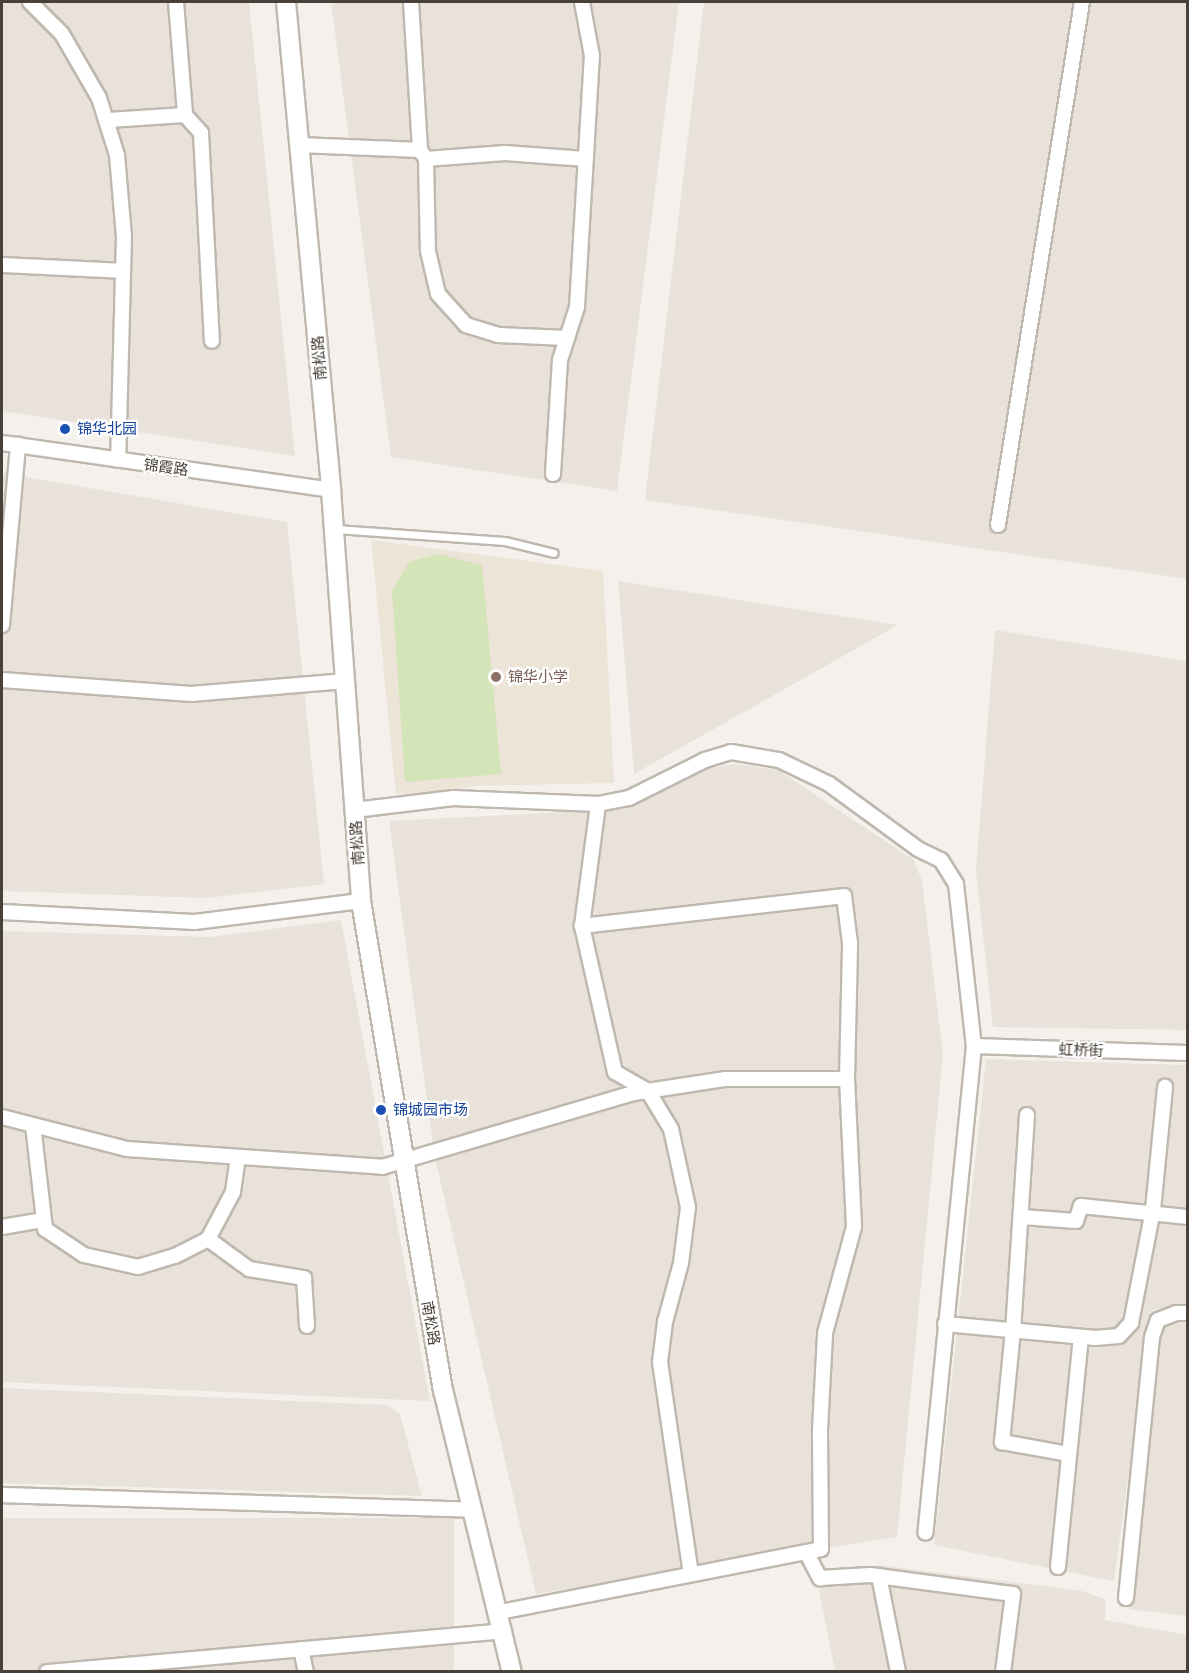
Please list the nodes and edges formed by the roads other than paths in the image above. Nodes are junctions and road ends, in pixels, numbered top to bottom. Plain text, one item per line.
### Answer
1 (30, 2) edge
2 (176, 2) edge
3 (286, 2) edge
4 (411, 2) edge
5 (582, 2) edge
6 (1082, 2) edge
7 (185, 115) junction
8 (109, 120) junction
9 (299, 145) junction
10 (423, 154) junction
11 (586, 159) junction
12 (2, 265) edge
13 (123, 271) junction
14 (567, 338) junction
15 (212, 341) dead end
16 (2, 443) edge
17 (18, 445) junction
18 (118, 460) junction
19 (553, 474) dead end
20 (331, 490) junction
21 (998, 525) dead end
22 (334, 529) junction
23 (554, 553) dead end
24 (2, 625) edge
25 (2, 680) edge
26 (345, 681) junction
27 (598, 804) junction
28 (355, 810) junction
29 (361, 901) junction
30 (2, 912) edge
31 (582, 926) junction
32 (974, 1046) junction
33 (1188, 1053) edge
34 (848, 1079) junction
35 (1165, 1087) dead end
36 (648, 1091) junction
37 (1027, 1115) dead end
38 (2, 1118) edge
39 (33, 1125) junction
40 (238, 1157) junction
41 (404, 1161) junction
42 (1152, 1213) junction
43 (1188, 1217) edge
44 (1022, 1218) junction
45 (43, 1220) junction
46 (2, 1227) edge
47 (208, 1239) junction
48 (1188, 1313) edge
49 (945, 1324) junction
50 (307, 1326) dead end
51 (1013, 1330) junction
52 (1081, 1337) junction
53 (1068, 1454) junction
54 (2, 1495) edge
55 (473, 1510) junction
56 (925, 1533) dead end
57 (806, 1552) junction
58 (1058, 1567) dead end
59 (690, 1574) junction
60 (879, 1576) junction
61 (1126, 1598) dead end
62 (500, 1612) junction
63 (504, 1631) junction
64 (301, 1649) junction
65 (47, 1671) edge
66 (306, 1671) edge
67 (512, 1671) edge
68 (898, 1671) edge
69 (1002, 1671) edge

1 - 8 street
2 - 7 street
3 - 9 street, 南松路
4 - 10 street
5 - 11 street
6 - 21 street
7 - 8 street
7 - 15 street
8 - 13 street
9 - 10 street
9 - 20 street, 南松路
10 - 11 street
10 - 14 street
11 - 14 street
12 - 13 street
13 - 18 street
14 - 19 street
16 - 17 street, 锦霞路
17 - 18 street, 锦霞路
17 - 24 street
18 - 20 street, 锦霞路
20 - 22 street, 南松路
22 - 23 lane
22 - 26 street, 南松路
25 - 26 street
26 - 28 street, 南松路
27 - 28 street
27 - 31 street
27 - 32 street
28 - 29 street, 南松路
29 - 30 street
29 - 41 street, 南松路
31 - 34 street
31 - 36 street
32 - 33 street, 虹桥街
32 - 49 street
34 - 36 street
34 - 57 street
35 - 42 street
36 - 41 street
36 - 59 street
37 - 44 street
38 - 39 street
39 - 40 street
39 - 45 street
40 - 41 street
40 - 47 street
41 - 55 street, 南松路
42 - 43 street
42 - 44 street
42 - 52 street
44 - 51 street
45 - 46 street
45 - 47 street
47 - 50 street
48 - 61 street
49 - 51 street
49 - 56 street
51 - 52 street
51 - 53 street
52 - 53 street
53 - 58 street
54 - 55 street
55 - 62 street, 南松路
57 - 59 street
57 - 60 street
59 - 62 street
60 - 68 street
60 - 69 street
62 - 63 street, 南松路
63 - 64 street
63 - 67 street, 南松路
64 - 65 street
64 - 66 street

